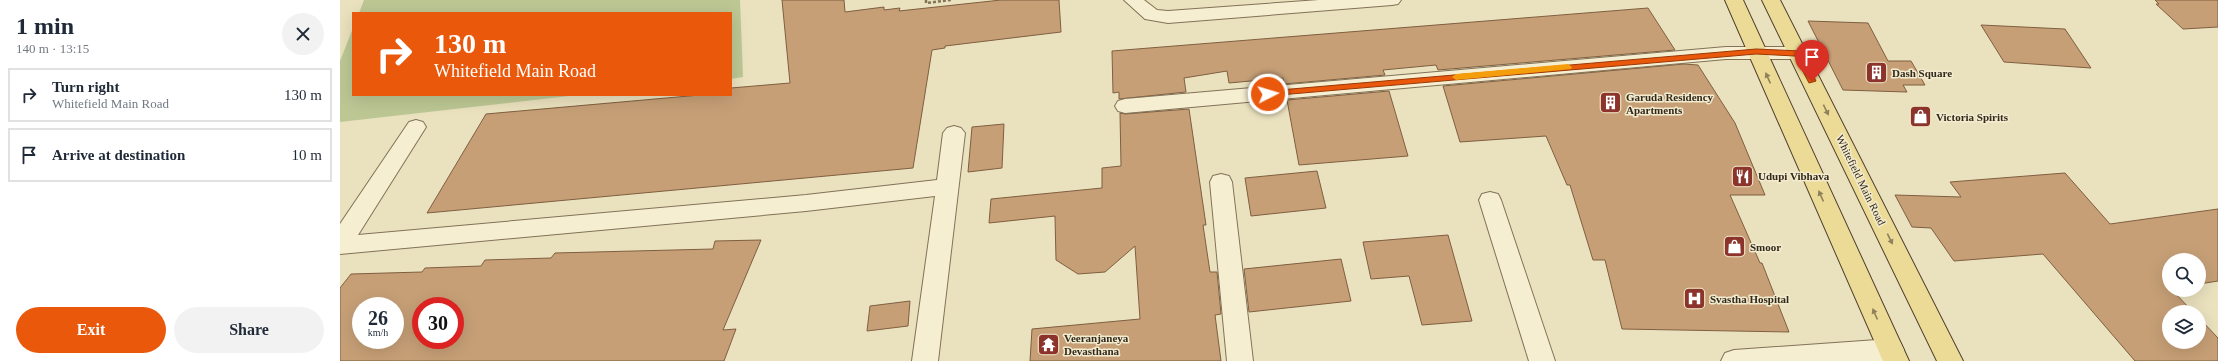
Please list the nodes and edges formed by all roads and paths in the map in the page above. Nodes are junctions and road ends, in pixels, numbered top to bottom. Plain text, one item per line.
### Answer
1 (926, 0) edge
2 (951, 0) edge
3 (1133, 0) edge
4 (1392, 0) edge
5 (1734, 0) edge
6 (1771, 0) edge
7 (1756, 52) junction
8 (1798, 53) junction
9 (1125, 106) dead end
10 (416, 127) dead end
11 (954, 133) dead end
12 (1221, 182) dead end
13 (947, 187) junction
14 (1490, 200) dead end
15 (340, 244) edge
16 (1894, 356) edge
17 (925, 361) edge
18 (1240, 361) edge
19 (1542, 361) edge
20 (1734, 361) edge
21 (1950, 361) edge

1 - 2 path
3 - 4 street
5 - 7 main road
6 - 8 main road, Whitefield Main Road
7 - 8 street
7 - 9 street
16 -> 7 main road
8 -> 21 main road, Whitefield Main Road
10 - 15 street
11 - 13 street
12 - 18 street
13 - 15 street
13 - 17 street
14 - 19 street
16 - 20 street

